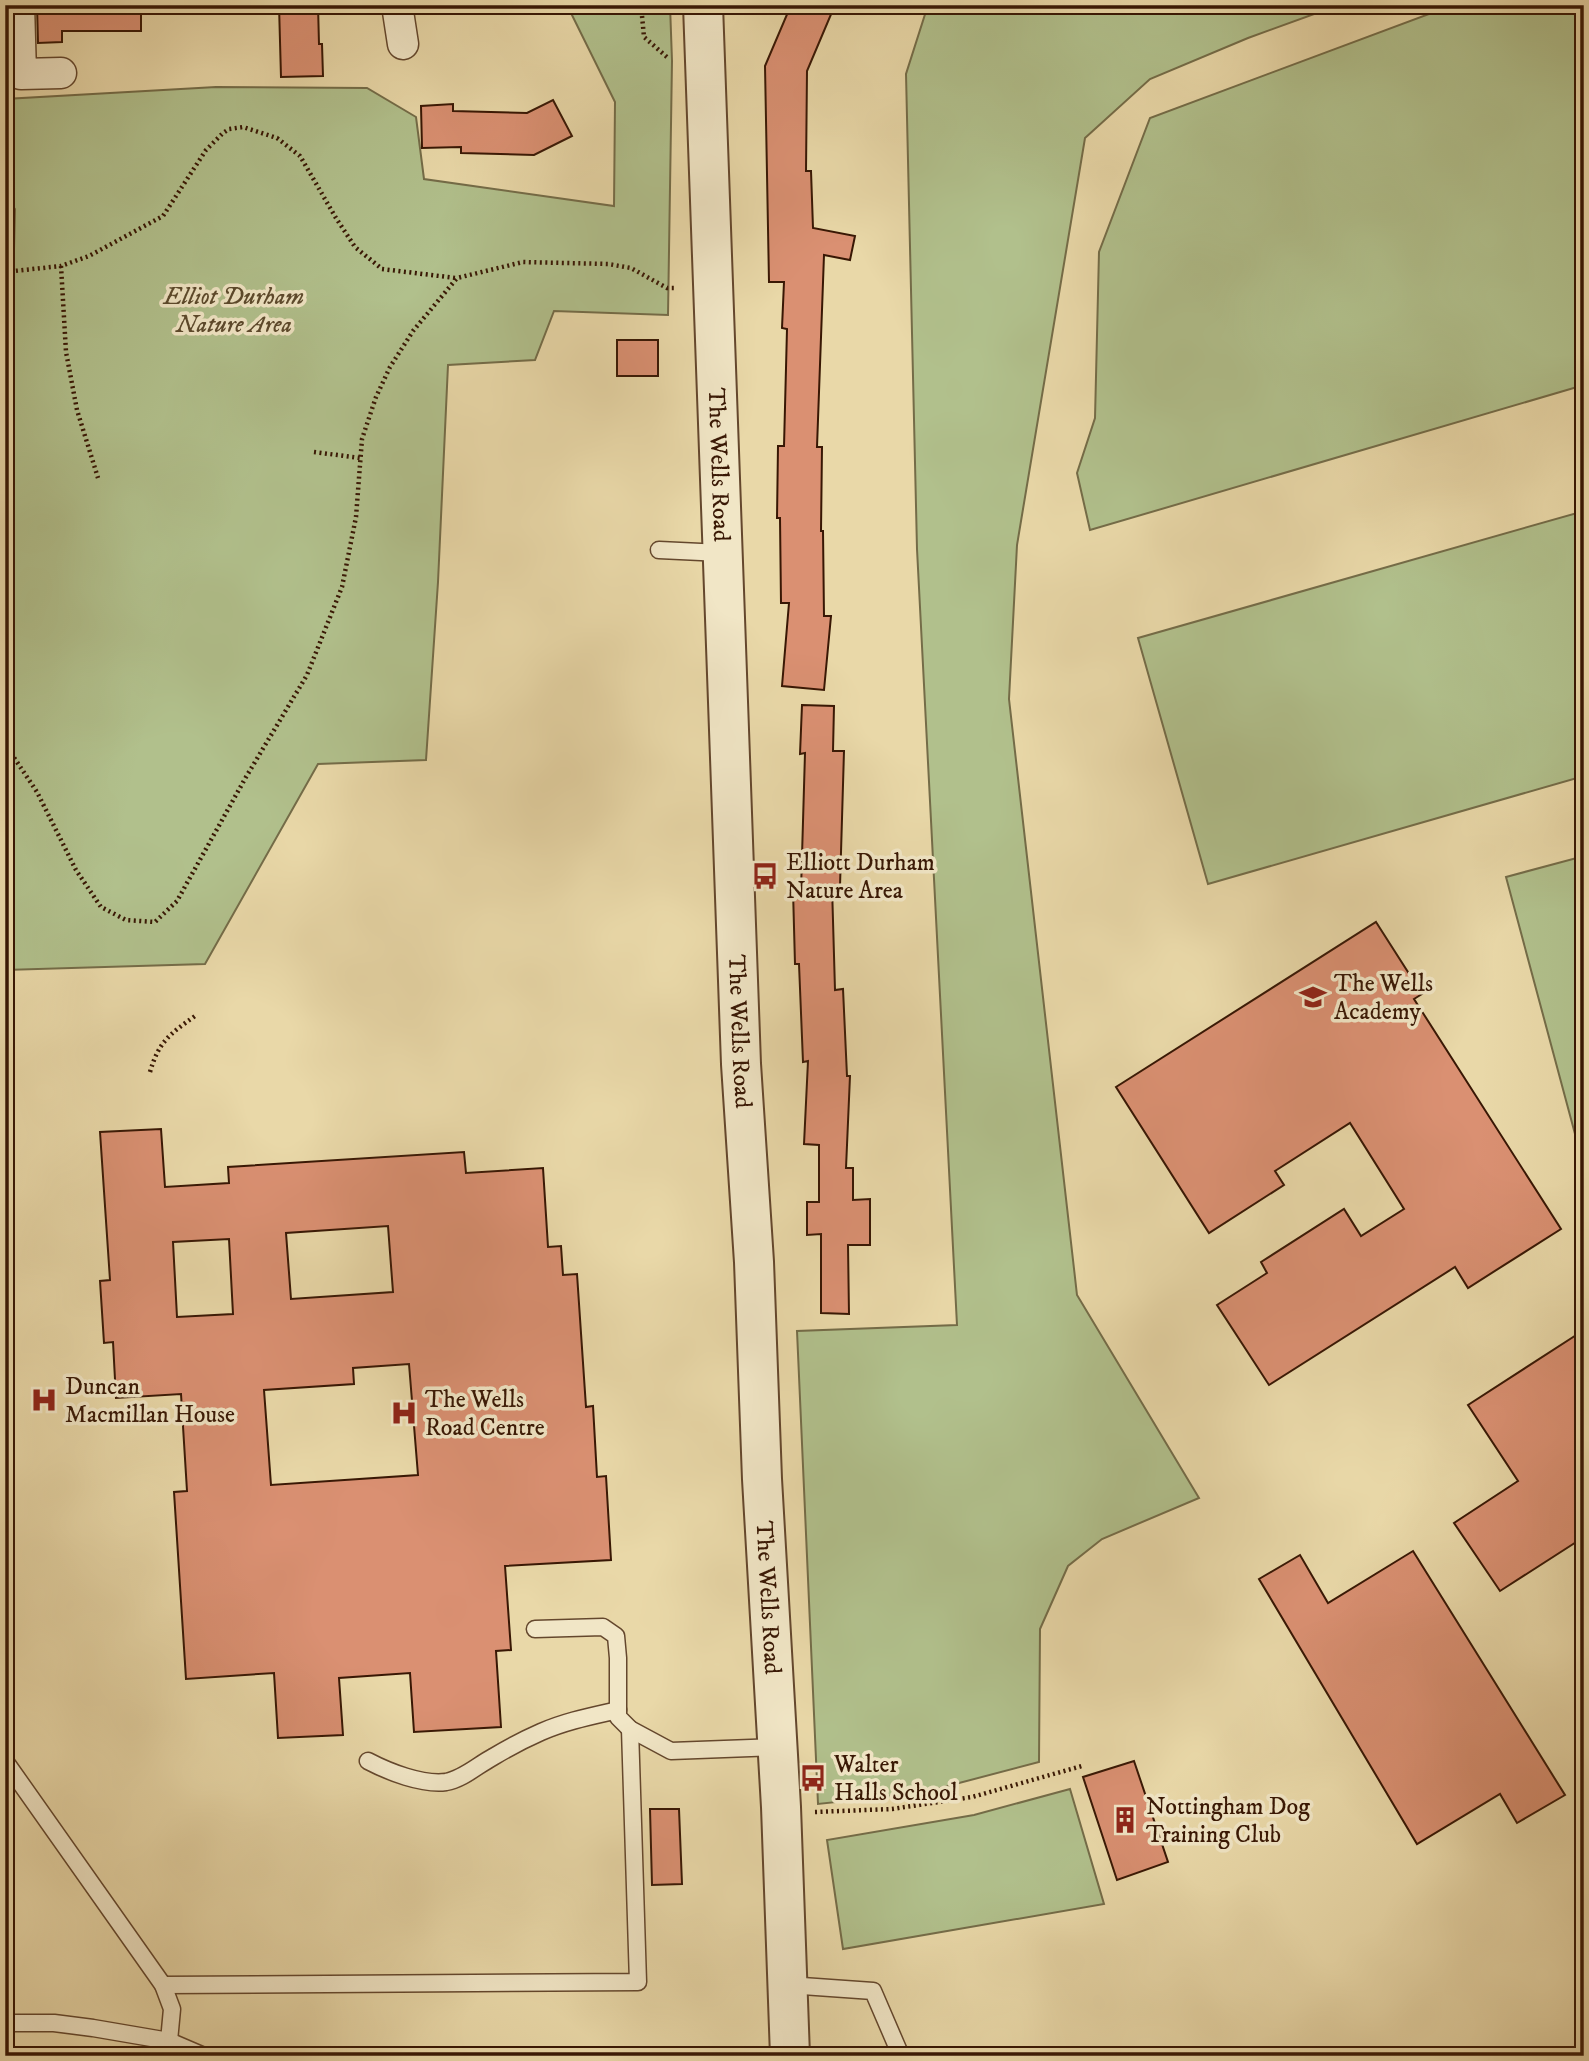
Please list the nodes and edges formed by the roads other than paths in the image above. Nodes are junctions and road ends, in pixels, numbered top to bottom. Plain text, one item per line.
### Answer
1 (19, 5) edge
2 (397, 5) edge
3 (703, 5) edge
4 (403, 44) dead end
5 (66, 73) dead end
6 (659, 550) dead end
7 (722, 553) junction
8 (535, 1629) dead end
9 (618, 1710) junction
10 (630, 1729) junction
11 (778, 1747) junction
12 (5, 1761) edge
13 (368, 1761) dead end
14 (163, 1985) junction
15 (788, 1986) junction
16 (5, 2023) edge
17 (169, 2041) junction
18 (204, 2056) edge
19 (790, 2056) edge
20 (901, 2056) edge

1 - 5 street
2 - 4 street
3 - 7 street, The Wells Road
6 - 7 lane
7 - 11 street, The Wells Road
8 - 9 lane
9 - 10 lane
9 - 13 lane
10 - 11 lane
10 - 14 lane
11 - 15 street, The Wells Road
12 - 14 lane
14 - 17 lane
15 - 19 street, The Wells Road
15 - 20 lane
16 - 17 lane
17 - 18 lane

